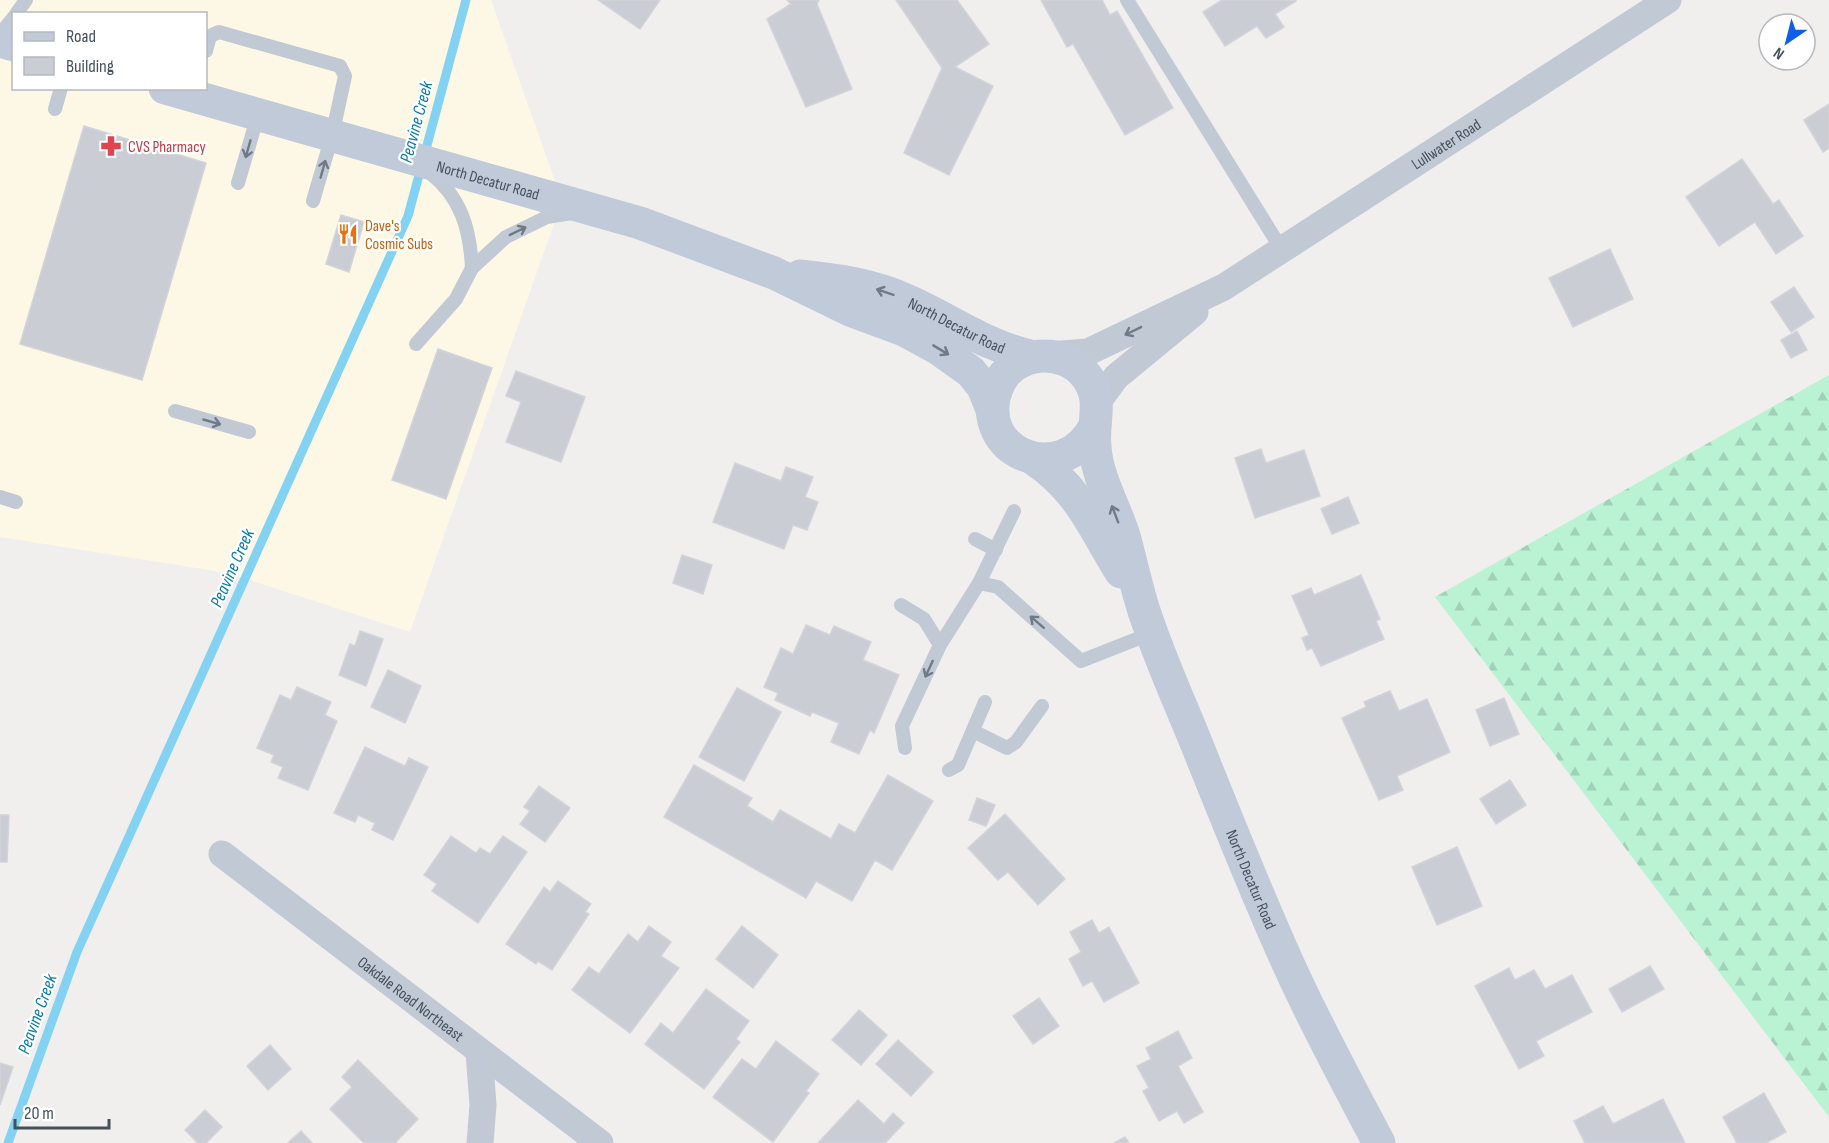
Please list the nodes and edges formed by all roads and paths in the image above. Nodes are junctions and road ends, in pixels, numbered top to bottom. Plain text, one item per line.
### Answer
1 (1127, 0) edge
2 (1668, 0) edge
3 (12, 19) edge
4 (0, 34) edge
5 (207, 47) edge
6 (60, 90) edge
7 (184, 91) edge
8 (55, 109) dead end
9 (258, 115) junction
10 (332, 136) junction
11 (444, 176) junction
12 (238, 183) dead end
13 (314, 201) dead end
14 (593, 210) junction
15 (1282, 250) junction
16 (472, 268) junction
17 (774, 273) junction
18 (1224, 287) junction
19 (416, 344) dead end
20 (1041, 356) junction
21 (175, 411) dead end
22 (993, 412) junction
23 (1096, 414) junction
24 (249, 432) dead end
25 (1034, 459) junction
26 (0, 497) edge
27 (16, 502) dead end
28 (1014, 511) dead end
29 (975, 539) dead end
30 (996, 550) junction
31 (980, 582) junction
32 (902, 605) dead end
33 (1148, 621) junction
34 (940, 645) junction
35 (985, 702) dead end
36 (1042, 706) dead end
37 (972, 731) junction
38 (904, 748) dead end
39 (949, 770) dead end
40 (222, 854) dead end
41 (479, 1052) junction
42 (480, 1143) edge
43 (600, 1143) edge
44 (1379, 1143) edge

1 - 15 lane
2 - 15 street, Lullwater Road
3 - 4 lane
5 - 10 lane
6 - 8 lane
7 - 9 main road, North Decatur Road
9 - 10 main road, North Decatur Road
9 -> 12 lane
10 - 11 main road, North Decatur Road
13 -> 10 lane
11 - 14 main road, North Decatur Road
11 - 16 lane
16 -> 14 lane
14 - 17 main road, North Decatur Road
15 - 18 street, Lullwater Road
16 - 19 lane
20 -> 17 main road, North Decatur Road
17 -> 22 main road, North Decatur Road
18 -> 20 street, Lullwater Road
18 - 23 street, Lullwater Road
20 - 22 main road, North Decatur Road
20 - 23 main road, North Decatur Road
21 -> 24 lane
22 - 25 main road, North Decatur Road
23 - 25 main road
33 -> 23 main road, North Decatur Road
25 - 33 main road, North Decatur Road
26 - 27 lane
28 - 30 lane
29 - 30 lane
30 - 31 lane
33 -> 31 lane
31 - 34 lane
32 - 34 lane
33 - 44 main road, North Decatur Road
34 -> 38 lane
35 - 37 lane
36 - 37 lane
37 - 39 lane
40 - 41 street, Oakdale Road Northeast
41 - 42 street
41 - 43 street, Oakdale Road Northeast

